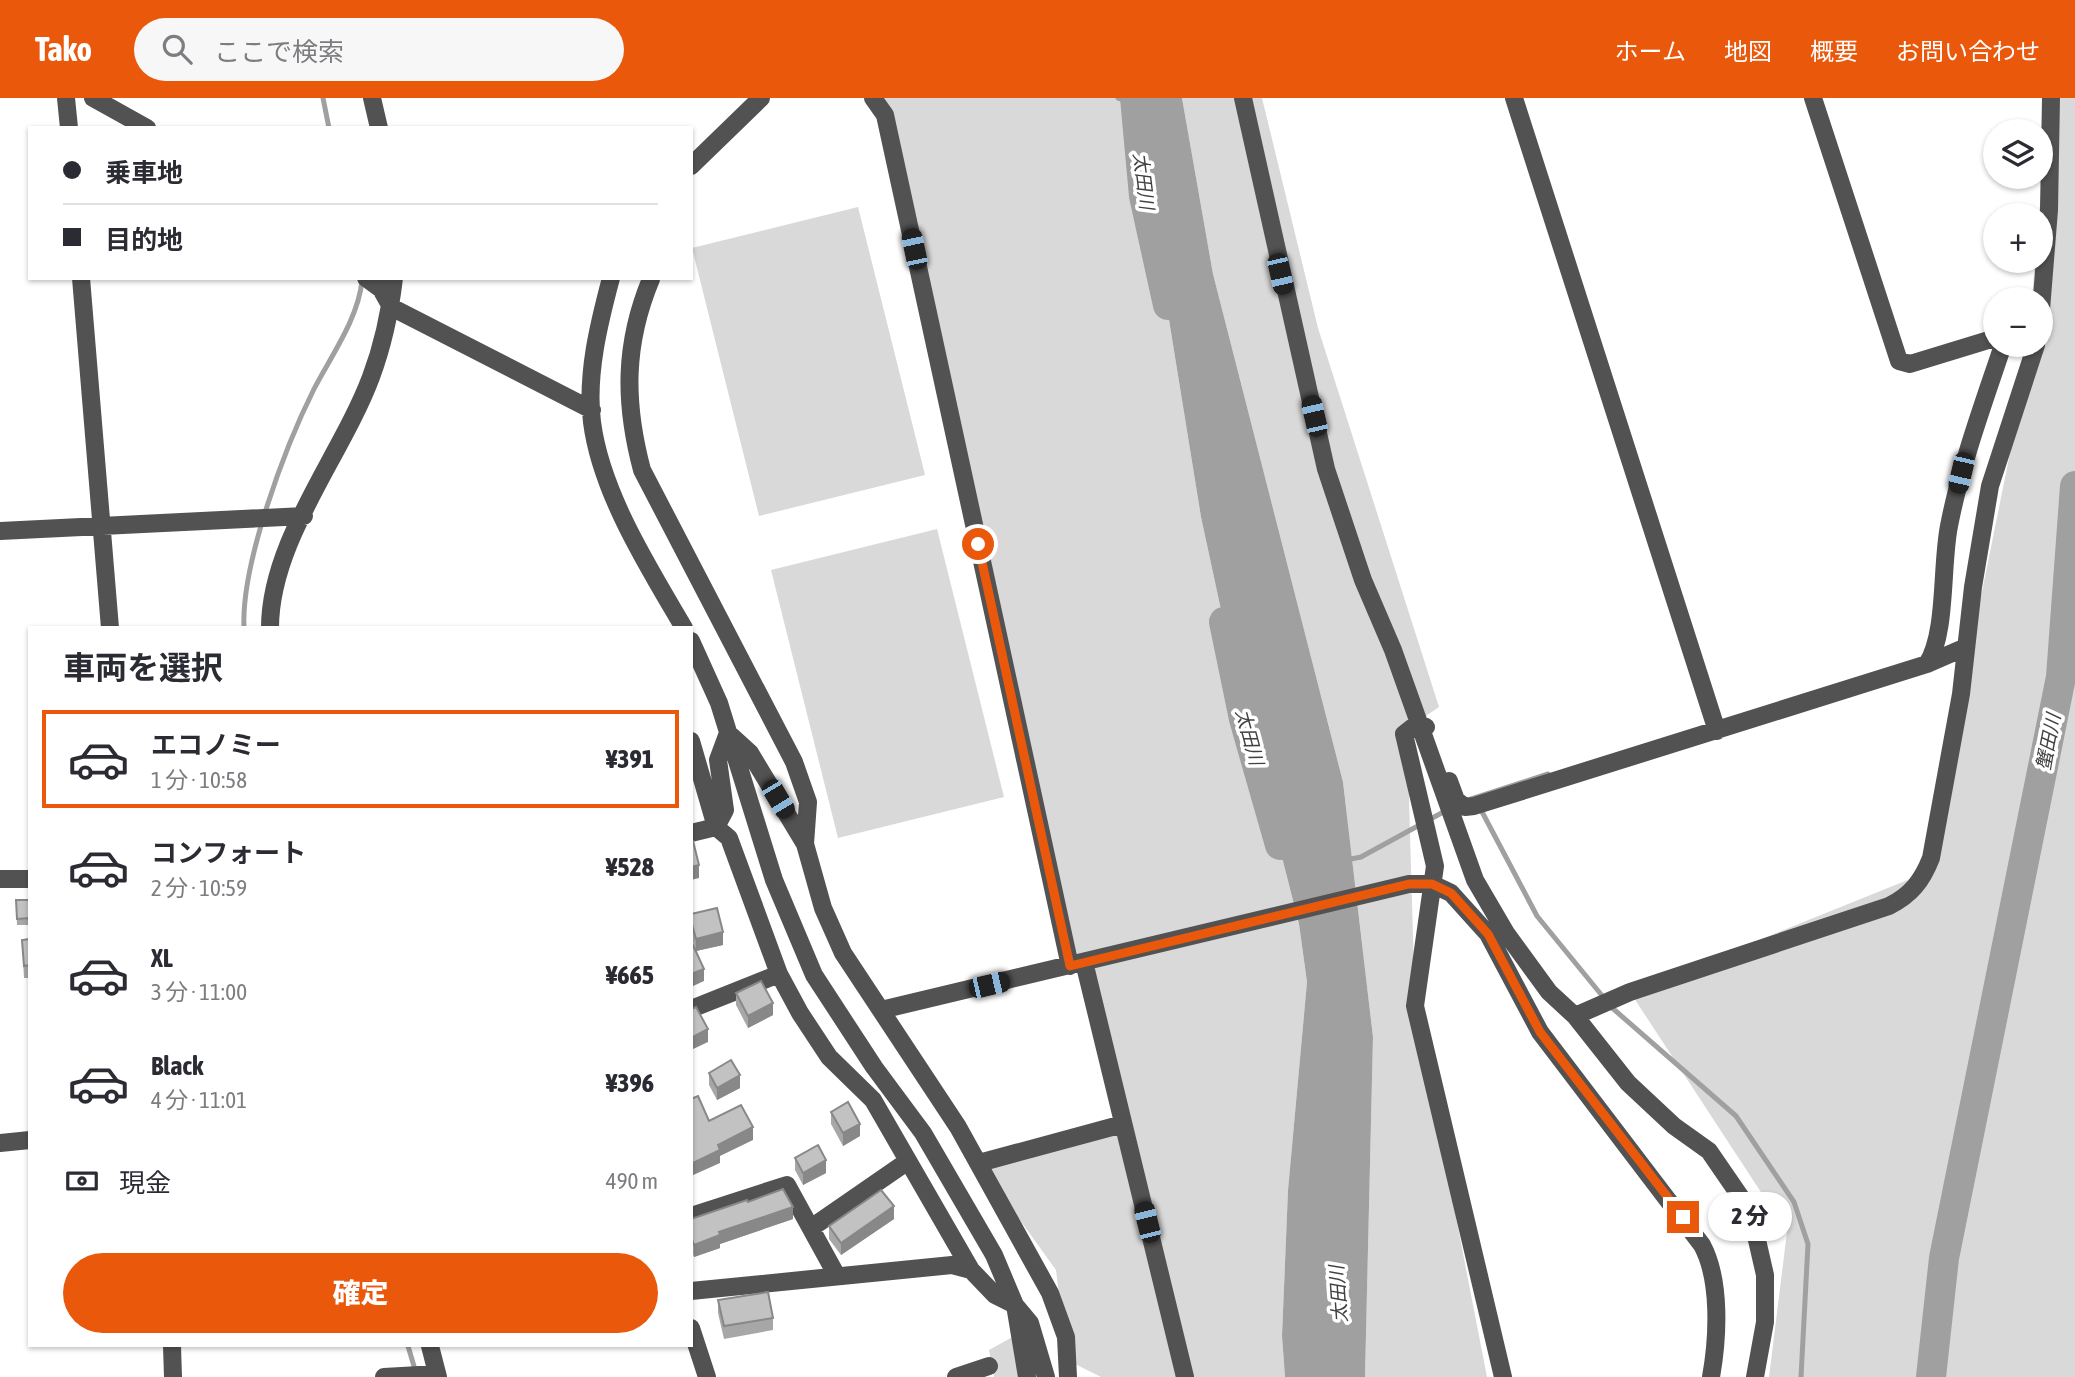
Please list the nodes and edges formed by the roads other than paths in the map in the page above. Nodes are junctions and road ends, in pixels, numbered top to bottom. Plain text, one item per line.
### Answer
1 (66, 98) edge
2 (93, 98) edge
3 (372, 98) edge
4 (761, 98) edge
5 (873, 98) edge
6 (1243, 98) edge
7 (1514, 98) edge
8 (1813, 98) edge
9 (2051, 98) edge
10 (69, 126) edge
11 (143, 126) edge
12 (379, 126) edge
13 (693, 164) edge
14 (81, 280) edge
15 (369, 280) edge
16 (394, 280) edge
17 (610, 280) edge
18 (651, 280) edge
19 (2043, 287) edge
20 (391, 307) junction
21 (1983, 342) edge
22 (1999, 357) edge
23 (2032, 357) edge
24 (592, 410) junction
25 (304, 516) junction
26 (102, 525) junction
27 (0, 531) edge
28 (110, 626) edge
29 (270, 626) edge
30 (683, 626) edge
31 (693, 645) edge
32 (1966, 647) junction
33 (1927, 664) junction
34 (1418, 723) junction
35 (1717, 731) junction
36 (728, 733) junction
37 (693, 748) edge
38 (716, 827) junction
39 (693, 833) edge
40 (805, 844) junction
41 (0, 878) edge
42 (28, 879) edge
43 (1432, 884) junction
44 (1083, 962) junction
45 (779, 974) junction
46 (693, 1008) edge
47 (881, 1010) junction
48 (1575, 1016) junction
49 (1123, 1124) junction
50 (28, 1140) edge
51 (0, 1143) edge
52 (908, 1161) junction
53 (979, 1163) junction
54 (693, 1215) edge
55 (811, 1228) junction
56 (971, 1269) junction
57 (837, 1276) junction
58 (693, 1291) edge
59 (1015, 1305) junction
60 (693, 1334) edge
61 (172, 1347) edge
62 (430, 1347) edge
63 (989, 1366) dead end
64 (437, 1375) edge
65 (173, 1377) edge
66 (384, 1377) edge
67 (707, 1377) edge
68 (956, 1377) edge
69 (1027, 1377) edge
70 (1046, 1377) edge
71 (1068, 1377) edge
72 (1185, 1377) edge
73 (1503, 1377) edge
74 (1711, 1377) edge
75 (1755, 1377) edge

1 - 10 street
2 - 11 street
3 - 12 street
4 - 13 street
5 - 44 street
6 - 34 street
7 - 35 street
8 - 21 street
9 - 19 street
14 - 26 street
15 - 20 street
16 - 20 street
17 - 24 street
18 - 40 street
20 - 24 street
20 - 25 street
22 - 33 street
23 - 32 street
24 - 30 street
25 - 26 street
25 - 29 street
26 - 27 street
26 - 28 street
31 - 36 street
32 - 33 street
32 - 48 street
33 - 35 street
34 - 35 street
34 - 43 street
34 - 48 street
36 - 38 street
36 - 40 street
36 - 59 street
37 - 38 street
38 - 39 street
38 - 45 street
40 - 47 street
41 - 42 street
43 - 44 street
43 - 73 street
43 - 74 street
44 - 47 street
44 - 49 street
45 - 46 street
45 - 52 street
47 - 53 street
48 - 75 street
49 - 53 street
49 - 72 street
50 - 51 street
52 - 55 street
52 - 56 street
53 - 71 street
54 - 55 street
55 - 57 street
56 - 57 street
56 - 59 street
57 - 58 street
59 - 69 street
59 - 70 street
60 - 67 street
61 - 65 street
62 - 64 street
63 - 68 street
64 - 66 street

